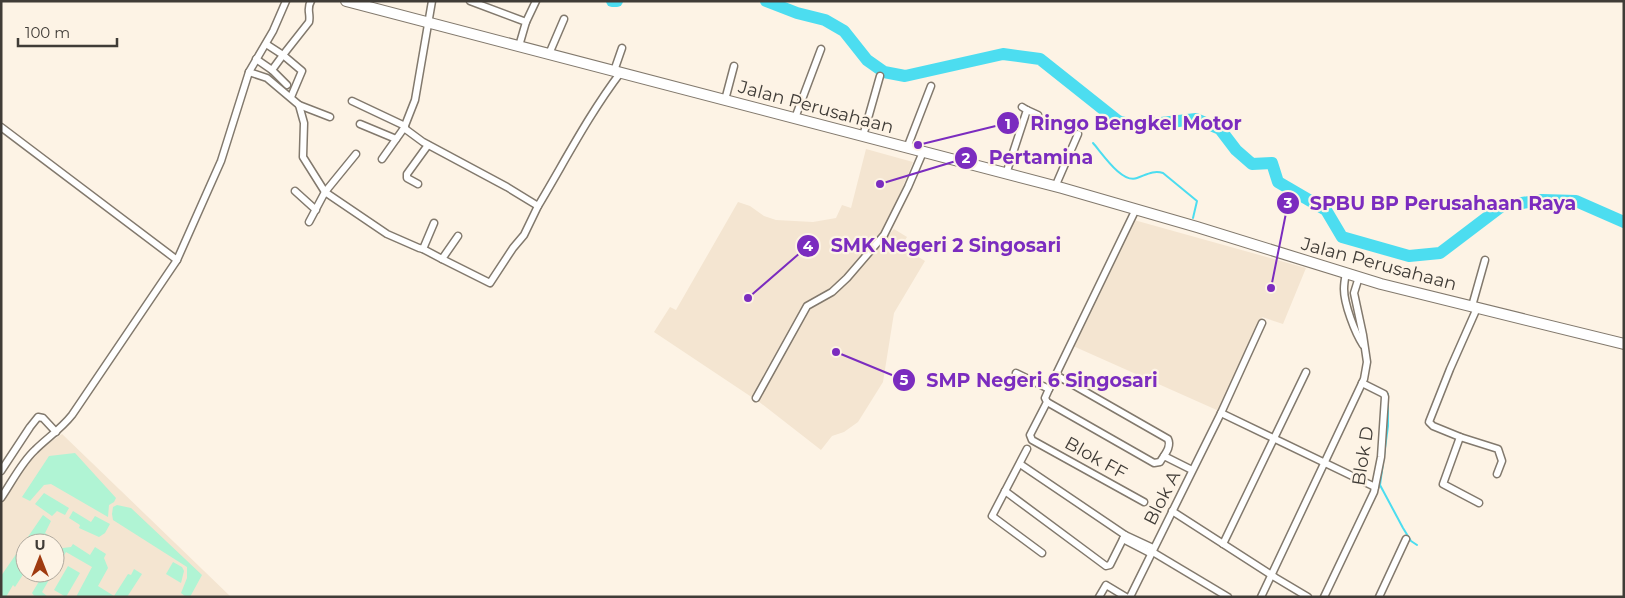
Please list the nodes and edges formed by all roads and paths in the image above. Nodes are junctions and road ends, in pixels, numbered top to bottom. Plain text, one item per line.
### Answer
1 (286, 1) edge
2 (310, 1) edge
3 (346, 1) edge
4 (432, 1) edge
5 (470, 1) edge
6 (536, 1) edge
7 (564, 18) dead end
8 (428, 22) junction
9 (526, 22) junction
10 (266, 44) junction
11 (519, 46) junction
12 (622, 48) dead end
13 (821, 49) dead end
14 (549, 54) junction
15 (283, 55) junction
16 (256, 59) junction
17 (734, 66) dead end
18 (272, 70) junction
19 (248, 72) junction
20 (617, 72) junction
21 (880, 76) dead end
22 (287, 85) dead end
23 (930, 86) dead end
24 (291, 97) junction
25 (725, 100) junction
26 (352, 101) dead end
27 (299, 105) junction
28 (1038, 115) dead end
29 (330, 117) dead end
30 (795, 118) junction
31 (360, 124) dead end
32 (1, 127) edge
33 (405, 127) junction
34 (1078, 134) dead end
35 (863, 136) junction
36 (396, 139) junction
37 (428, 145) junction
38 (907, 148) junction
39 (923, 152) junction
40 (356, 154) dead end
41 (382, 159) dead end
42 (1006, 174) junction
43 (418, 184) dead end
44 (1055, 187) junction
45 (295, 191) dead end
46 (325, 192) junction
47 (538, 206) junction
48 (1136, 209) junction
49 (316, 210) junction
50 (309, 222) dead end
51 (434, 223) dead end
52 (458, 236) dead end
53 (423, 249) junction
54 (442, 259) junction
55 (177, 260) junction
56 (1486, 260) dead end
57 (1346, 273) junction
58 (1359, 277) junction
59 (1474, 307) junction
60 (1262, 323) dead end
61 (1624, 344) edge
62 (1364, 346) junction
63 (1306, 372) dead end
64 (1016, 373) dead end
65 (1056, 375) junction
66 (1362, 383) junction
67 (1049, 389) junction
68 (756, 398) dead end
69 (1047, 402) junction
70 (1221, 413) junction
71 (56, 432) junction
72 (1460, 436) junction
73 (1273, 438) junction
74 (1027, 449) dead end
75 (1164, 456) junction
76 (1325, 462) junction
77 (1020, 464) junction
78 (1192, 470) junction
79 (1, 471) edge
80 (1497, 474) dead end
81 (1375, 487) junction
82 (1005, 491) junction
83 (1, 498) edge
84 (1144, 502) dead end
85 (1479, 503) dead end
86 (1172, 511) junction
87 (1124, 537) junction
88 (1406, 540) dead end
89 (1222, 544) junction
90 (1152, 551) junction
91 (1042, 554) dead end
92 (1271, 574) junction
93 (1099, 597) edge
94 (1126, 597) edge
95 (1130, 597) edge
96 (1228, 597) edge
97 (1261, 597) edge
98 (1308, 597) edge
99 (1324, 597) edge
100 (1378, 597) edge

1 - 10 street
2 - 15 street
3 - 8 main road, Jalan Perusahaan
4 - 8 street
5 - 9 street
6 - 9 street
7 - 14 street
8 - 11 main road, Jalan Perusahaan
8 - 33 street
9 - 11 street
10 - 15 street
10 - 16 street
11 - 14 main road, Jalan Perusahaan
12 - 20 street
13 - 30 street
14 - 20 main road, Jalan Perusahaan
15 - 18 street
15 - 24 street
16 - 18 street
16 - 19 street
17 - 25 street
18 - 22 street
19 - 24 street
19 - 55 street
20 - 25 main road, Jalan Perusahaan
20 - 47 street
21 - 35 street
23 - 38 street
24 - 27 street
25 - 30 main road, Jalan Perusahaan
26 - 33 street
27 - 29 street
27 - 46 street
28 - 42 street
30 - 35 main road, Jalan Perusahaan
31 - 36 street
32 - 55 street
33 - 36 street
33 - 37 street
34 - 44 street
35 - 38 main road, Jalan Perusahaan
36 - 41 street
37 - 43 street
37 - 47 street
38 - 39 main road, Jalan Perusahaan
39 - 42 main road, Jalan Perusahaan
39 - 68 street
40 - 46 street
42 - 44 main road, Jalan Perusahaan
44 - 48 main road, Jalan Perusahaan
45 - 49 street
46 - 49 street
46 - 53 street
47 - 54 street
48 - 57 main road, Jalan Perusahaan
48 - 65 street
49 - 50 street
51 - 53 street
52 - 54 street
53 - 54 street
55 - 71 street
56 - 59 street
57 - 58 main road, Jalan Perusahaan
57 - 62 street
58 - 59 main road, Jalan Perusahaan
58 - 62 street
59 - 61 main road, Jalan Perusahaan
59 - 72 street
60 - 70 street, Blok A
62 - 66 street
63 - 73 street
64 - 67 street
65 - 67 street
65 - 75 street
66 - 76 street
66 - 81 street, Blok D
67 - 69 street
69 - 75 street
69 - 84 street, Blok FF
70 - 73 street
70 - 78 street, Blok A
71 - 79 street
71 - 83 street
72 - 80 street
72 - 85 street
73 - 76 street
73 - 89 street
74 - 77 street
75 - 78 street
76 - 81 street
76 - 92 street
77 - 82 street
77 - 87 street
78 - 86 street, Blok A
81 - 99 street, Blok D
82 - 87 street
82 - 91 street
86 - 89 street
86 - 90 street, Blok A
87 - 90 street
88 - 100 street
89 - 92 street
90 - 95 street, Blok A
90 - 96 street
92 - 97 street
92 - 98 street
93 - 94 street

